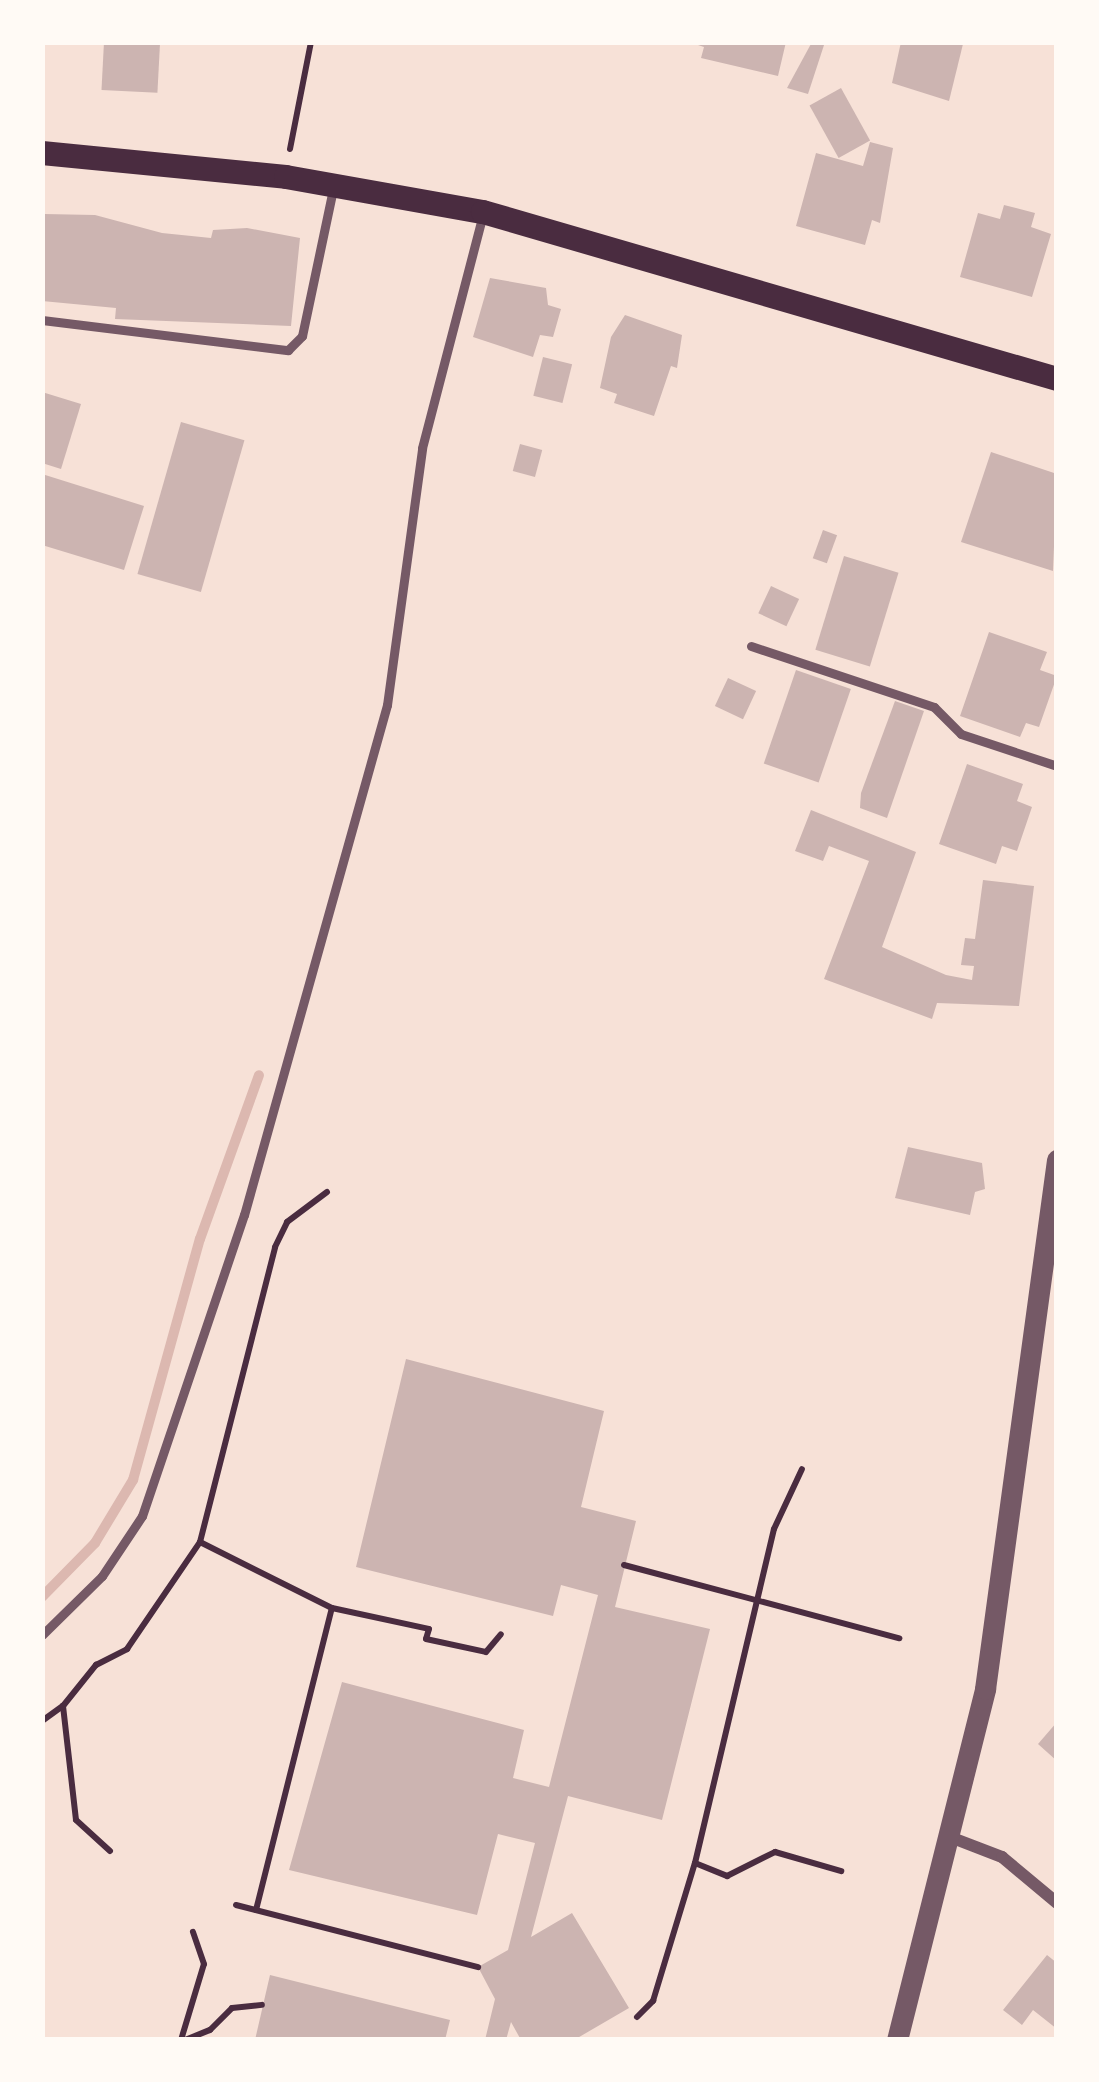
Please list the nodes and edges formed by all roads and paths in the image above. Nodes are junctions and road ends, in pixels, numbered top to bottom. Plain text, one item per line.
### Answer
1 (311, 42) edge
2 (42, 153) edge
3 (286, 177) junction
4 (333, 184) junction
5 (483, 212) junction
6 (42, 320) edge
7 (1057, 379) edge
8 (751, 646) dead end
9 (1057, 766) edge
10 (1057, 1160) edge
11 (327, 1192) dead end
12 (1049, 1284) edge
13 (802, 1469) dead end
14 (200, 1541) junction
15 (625, 1565) dead end
16 (759, 1601) junction
17 (332, 1608) junction
18 (501, 1634) dead end
19 (42, 1635) edge
20 (899, 1638) dead end
21 (63, 1706) junction
22 (42, 1721) edge
23 (950, 1837) junction
24 (110, 1851) dead end
25 (695, 1864) junction
26 (841, 1871) dead end
27 (1057, 1903) edge
28 (236, 1905) dead end
29 (256, 1910) junction
30 (193, 1932) dead end
31 (478, 1967) dead end
32 (262, 2005) dead end
33 (637, 2017) dead end
34 (183, 2040) edge
35 (897, 2040) edge

1 - 3 path
2 - 3 main road
3 - 4 main road
4 - 5 main road
4 - 6 lane
5 - 7 main road
5 - 19 lane
8 - 9 lane
10 - 12 street
11 - 14 path
12 - 23 street
13 - 16 path
14 - 17 path
14 - 21 path
15 - 16 path
16 - 20 path
16 - 25 path
17 - 18 path
17 - 29 path
21 - 22 path
21 - 24 path
23 - 27 street
23 - 35 street
25 - 26 path
25 - 33 path
28 - 29 path
29 - 31 path
30 - 34 path
32 - 34 path

